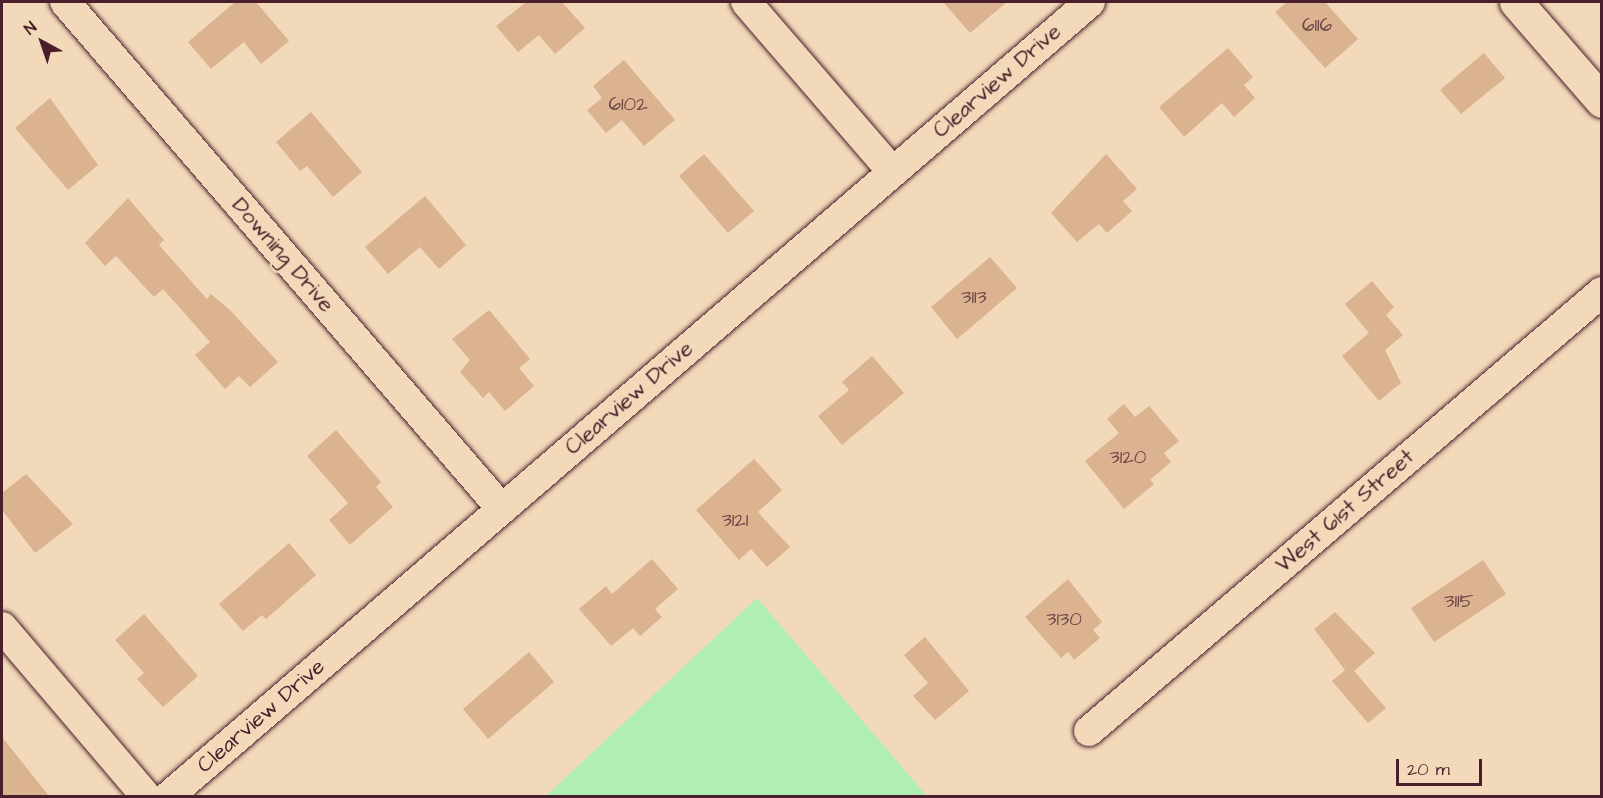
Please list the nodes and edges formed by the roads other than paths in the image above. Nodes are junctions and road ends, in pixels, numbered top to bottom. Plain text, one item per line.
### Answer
1 (65, 2) edge
2 (746, 2) edge
3 (1089, 2) edge
4 (1516, 2) edge
5 (1602, 101) edge
6 (892, 171) junction
7 (1602, 292) edge
8 (501, 508) junction
9 (2, 627) edge
10 (1089, 731) dead end
11 (146, 796) edge
12 (169, 796) edge

1 - 8 street, Downing Drive
2 - 6 street
3 - 6 street, Clearview Drive
4 - 5 main road
6 - 8 street, Clearview Drive
7 - 10 street, West 61st Street
8 - 12 street, Clearview Drive
9 - 11 street

